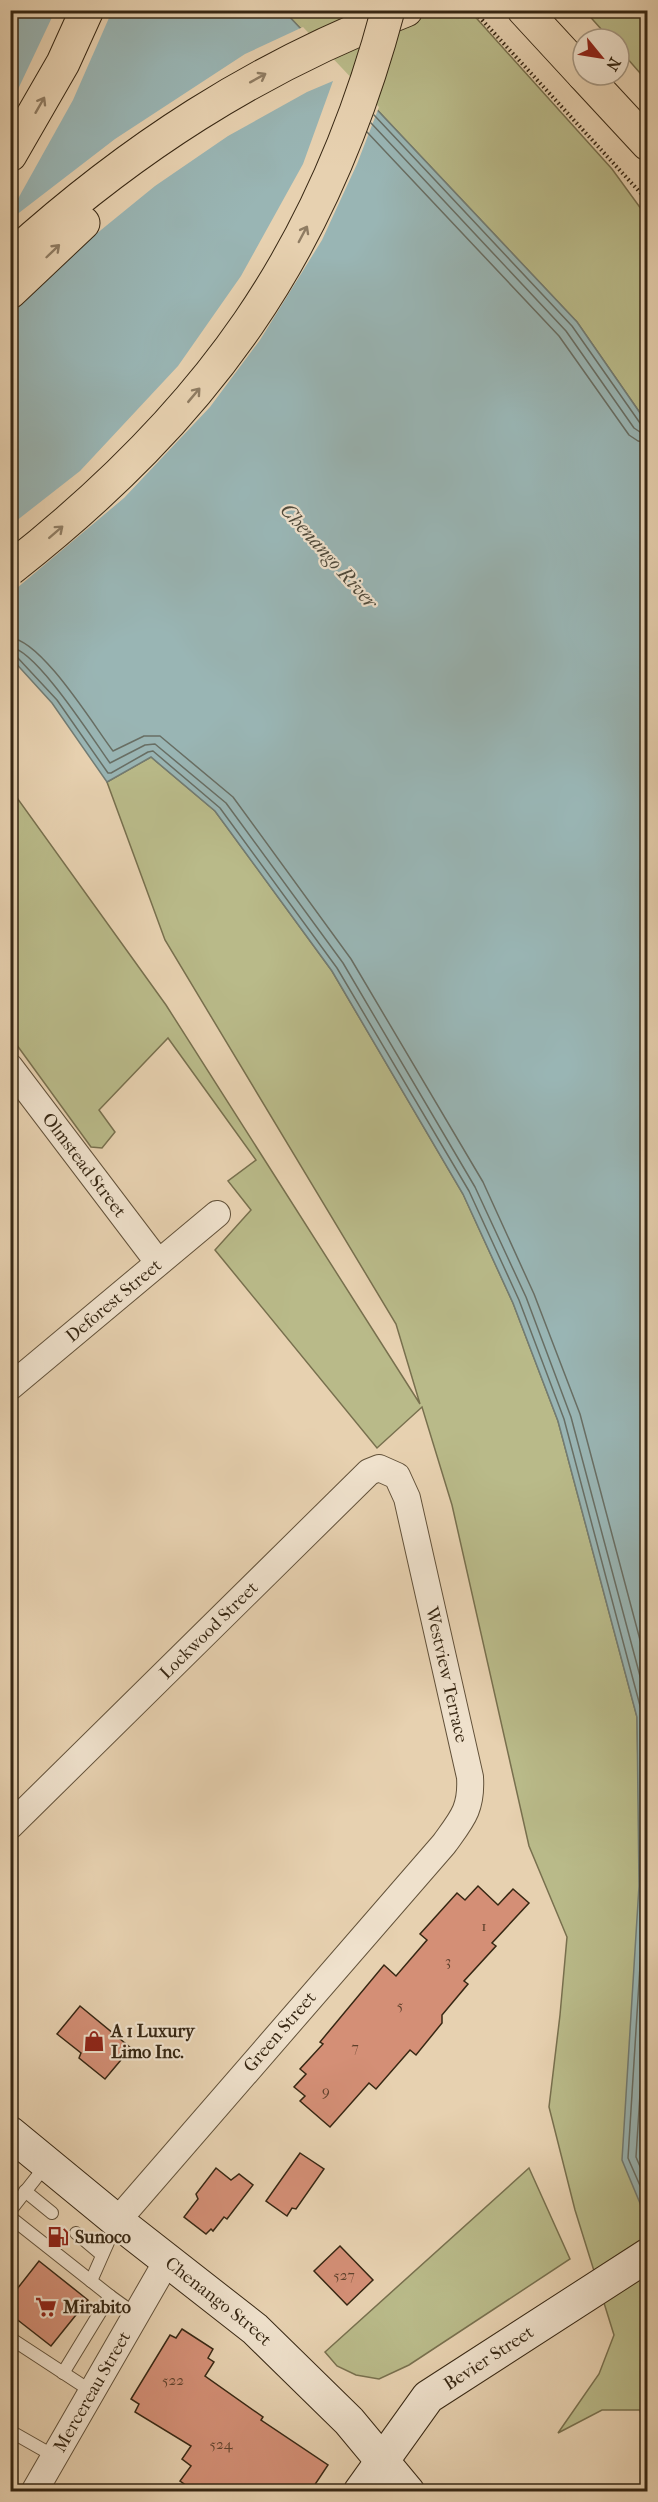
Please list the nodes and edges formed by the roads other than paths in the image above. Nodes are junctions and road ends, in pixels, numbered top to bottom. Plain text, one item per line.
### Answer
1 (87, 10) edge
2 (388, 10) edge
3 (406, 10) edge
4 (524, 10) edge
5 (571, 60) edge
6 (596, 87) edge
7 (207, 107) junction
8 (648, 144) edge
9 (10, 155) edge
10 (10, 258) edge
11 (10, 292) edge
12 (10, 569) edge
13 (10, 1066) edge
14 (217, 1214) dead end
15 (158, 1262) junction
16 (10, 1388) edge
17 (407, 1498) joint
18 (10, 1826) edge
19 (444, 1844) joint
20 (10, 2133) edge
21 (48, 2163) junction
22 (25, 2191) junction
23 (10, 2211) edge
24 (52, 2213) dead end
25 (10, 2217) edge
26 (117, 2221) junction
27 (76, 2234) dead end
28 (102, 2255) junction
29 (648, 2255) edge
30 (167, 2261) junction
31 (91, 2282) junction
32 (110, 2296) junction
33 (135, 2314) junction
34 (10, 2338) edge
35 (63, 2373) junction
36 (92, 2391) junction
37 (10, 2431) edge
38 (54, 2456) junction
39 (383, 2460) junction
40 (34, 2492) edge
41 (360, 2492) edge
42 (408, 2492) edge

9 -> 1 main road
12 -> 2 main road, bridge
7 -> 3 main road
4 - 5 main road
6 - 8 main road
7 - 10 main road
11 -> 7 main road
13 - 15 street, Olmstead Street
14 - 15 street, Deforest Street
15 - 16 street, Deforest Street
17 - 18 street, Lockwood Street
17 - 19 street, Westview Terrace
19 - 26 street, Green Street
20 - 21 street, Chenango Street
21 - 22 lane
21 - 26 street, Chenango Street
22 - 23 lane
22 - 24 lane
25 - 31 lane
26 - 28 lane
26 - 30 street, Chenango Street
27 - 28 lane
28 - 31 lane
29 - 39 street, Bevier Street
30 - 33 street, Mercereau Street
30 - 39 street, Chenango Street
31 - 32 lane
32 - 33 lane
32 - 35 lane
33 - 36 street, Mercereau Street
34 - 35 lane
35 - 36 lane
36 - 38 street, Mercereau Street
37 - 38 lane
38 - 40 street, Mercereau Street
39 - 41 street, Bevier Street
39 - 42 street, Chenango Street

